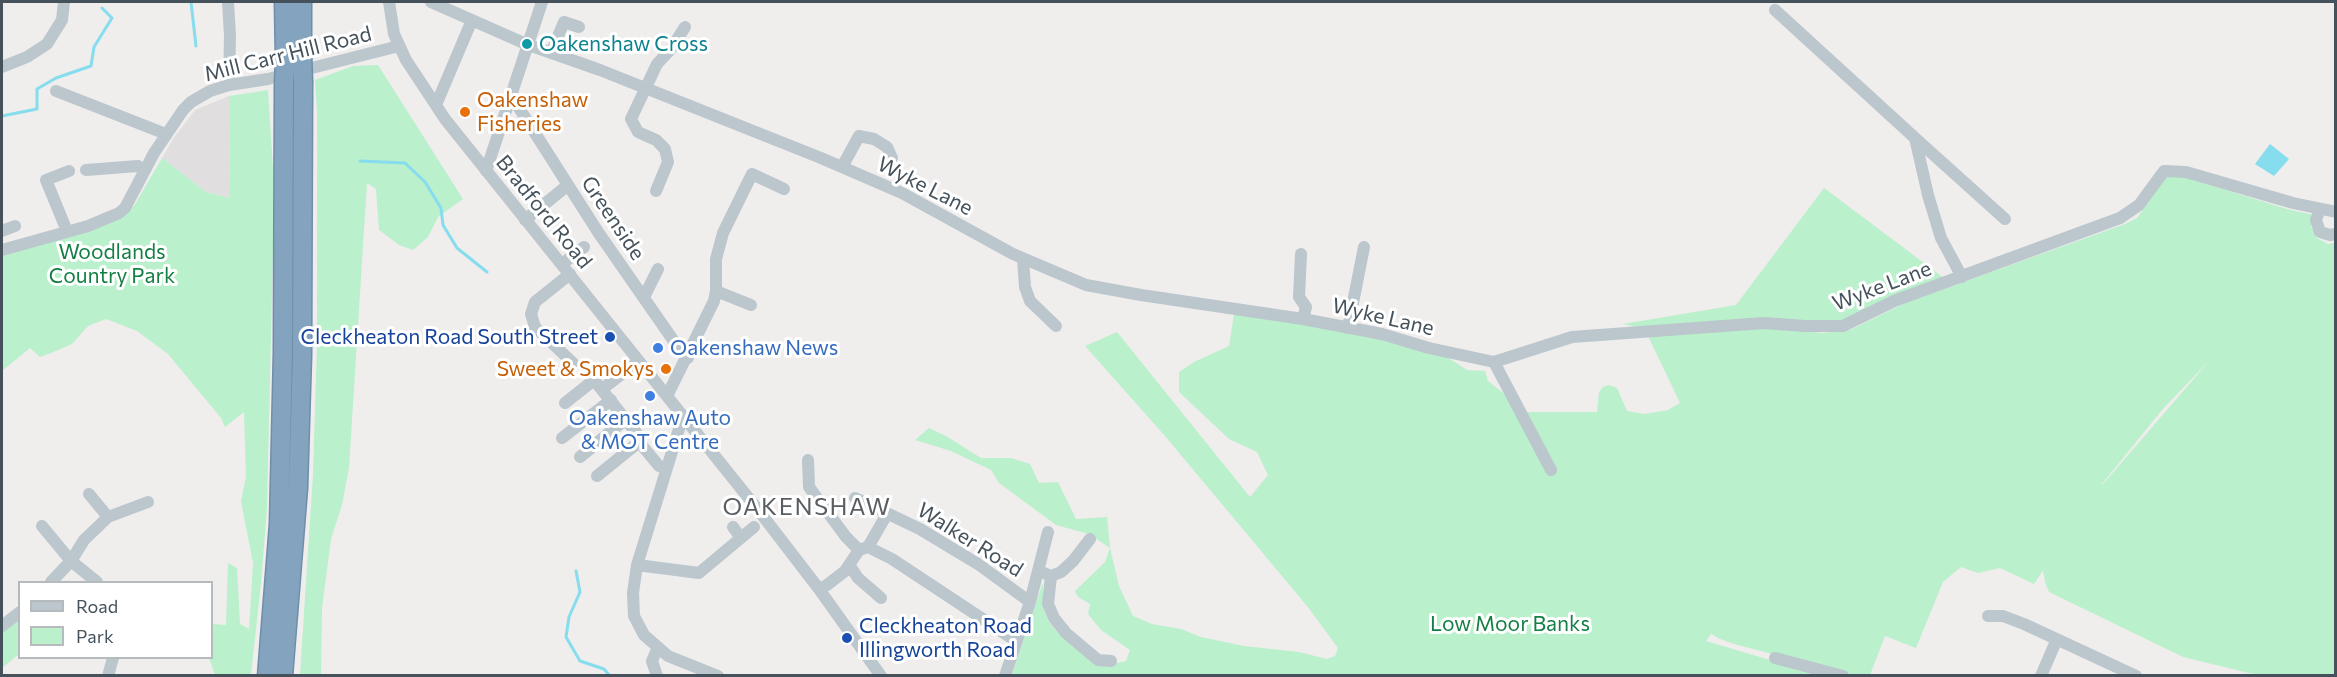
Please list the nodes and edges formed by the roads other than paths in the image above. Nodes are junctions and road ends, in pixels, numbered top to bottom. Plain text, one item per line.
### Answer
1 (64, 2) edge
2 (228, 2) edge
3 (284, 2) edge
4 (302, 2) edge
5 (389, 2) edge
6 (431, 2) edge
7 (542, 2) edge
8 (1775, 10) dead end
9 (472, 20) junction
10 (579, 27) dead end
11 (685, 27) dead end
12 (526, 44) junction
13 (399, 46) junction
14 (551, 53) junction
15 (293, 57) junction
16 (2, 68) edge
17 (229, 85) junction
18 (645, 89) junction
19 (56, 91) dead end
20 (512, 97) junction
21 (436, 105) junction
22 (166, 135) junction
23 (1915, 138) junction
24 (892, 158) dead end
25 (842, 167) junction
26 (69, 171) dead end
27 (86, 171) dead end
28 (144, 171) junction
29 (486, 171) junction
30 (568, 185) junction
31 (784, 189) dead end
32 (656, 191) dead end
33 (2320, 209) junction
34 (2336, 212) edge
35 (2005, 219) dead end
36 (525, 220) junction
37 (15, 226) dead end
38 (2, 231) edge
39 (68, 231) junction
40 (2336, 234) edge
41 (584, 247) dead end
42 (1364, 248) dead end
43 (2, 250) edge
44 (1301, 254) dead end
45 (1023, 259) junction
46 (562, 264) junction
47 (658, 269) dead end
48 (570, 274) junction
49 (1962, 277) junction
50 (716, 291) junction
51 (644, 297) junction
52 (751, 304) dead end
53 (1303, 319) junction
54 (1056, 326) dead end
55 (1348, 328) junction
56 (688, 357) junction
57 (639, 361) junction
58 (1494, 362) junction
59 (573, 363) dead end
60 (598, 385) junction
61 (667, 396) junction
62 (611, 400) junction
63 (565, 403) dead end
64 (683, 416) junction
65 (626, 419) junction
66 (562, 438) dead end
67 (639, 442) junction
68 (580, 457) dead end
69 (808, 460) dead end
70 (666, 468) junction
71 (1551, 471) dead end
72 (597, 476) dead end
73 (89, 494) dead end
74 (855, 498) dead end
75 (148, 502) dead end
76 (887, 514) junction
77 (108, 517) junction
78 (42, 526) dead end
79 (733, 527) dead end
80 (753, 528) dead end
81 (1048, 532) dead end
82 (741, 538) junction
83 (1090, 539) dead end
84 (864, 548) junction
85 (70, 561) junction
86 (638, 565) junction
87 (850, 566) junction
88 (1037, 571) junction
89 (1051, 576) junction
90 (52, 581) edge
91 (96, 581) edge
92 (819, 589) junction
93 (881, 598) dead end
94 (1030, 602) junction
95 (18, 614) edge
96 (1988, 616) dead end
97 (2, 626) edge
98 (2057, 639) junction
99 (1016, 641) junction
100 (658, 647) junction
101 (1775, 658) dead end
102 (112, 659) edge
103 (1111, 661) dead end
104 (108, 675) edge
105 (267, 675) edge
106 (283, 675) edge
107 (657, 675) edge
108 (718, 675) edge
109 (881, 675) edge
110 (1005, 675) edge
111 (1843, 675) edge
112 (2041, 675) edge
113 (2136, 675) edge

1 - 16 street
2 - 17 street
3 - 15 highway
4 - 15 highway
5 - 13 street, Bradford Road
6 - 9 street, Wyke Lane
7 - 12 street
8 - 23 street
9 - 12 street, Wyke Lane
9 - 21 street
10 - 14 street
11 - 18 street
12 - 14 street, Wyke Lane
12 - 20 street
13 - 17 street, Mill Carr Hill Road
13 - 21 street, Bradford Road
14 - 18 street, Wyke Lane
15 - 105 highway, bridge
15 - 106 highway, bridge
17 - 22 street, Mill Carr Hill Road
18 - 25 street, Wyke Lane
18 - 32 street
19 - 22 street
20 - 29 street
20 - 30 street, Greenside
21 - 29 street, Bradford Road
22 - 28 street, Mill Carr Hill Road
23 - 35 street
23 - 49 street
24 - 25 street
25 - 45 street, Wyke Lane
26 - 39 street
27 - 28 street
28 - 39 street, Mill Carr Hill Road
29 - 36 street, Bradford Road
30 - 36 street
30 - 51 street, Greenside
31 - 50 street
33 - 34 street, Wyke Lane
33 - 40 street
33 - 49 street, Wyke Lane
36 - 46 street, Bradford Road
37 - 38 street
39 - 43 street, Mill Carr Hill Road
41 - 46 street
42 - 55 street
44 - 53 street
45 - 53 street, Wyke Lane
45 - 54 street
46 - 48 street, Bradford Road
47 - 51 street
48 - 57 street, Bradford Road
48 - 59 street
49 - 58 street, Wyke Lane
50 - 52 street
50 - 56 street
51 - 56 street, Greenside
53 - 55 street, Wyke Lane
55 - 58 street, Wyke Lane
56 - 61 street
57 - 60 street
57 - 61 street, Bradford Road
58 - 71 street
60 - 62 street
60 - 63 street
61 - 64 street, Bradford Road
62 - 65 street
62 - 66 street
64 - 70 street
64 - 92 street, Bradford Road
65 - 67 street
65 - 68 street
67 - 70 street
67 - 72 street
69 - 84 street
70 - 86 street
73 - 77 street
74 - 76 street, Walker Road
75 - 77 street
76 - 84 street
76 - 94 street, Walker Road
77 - 85 street
78 - 85 street
79 - 82 street
80 - 82 street
81 - 88 street
82 - 86 street
83 - 89 street
84 - 87 street
84 - 99 street
85 - 90 street
85 - 91 street
86 - 100 street
87 - 92 street
87 - 93 street
88 - 89 street
88 - 94 street
89 - 103 street
92 - 109 street, Bradford Road
94 - 99 street
95 - 97 street
96 - 98 street
98 - 112 street
98 - 113 street
99 - 110 street
100 - 107 street
100 - 108 street
101 - 111 street
102 - 104 street

